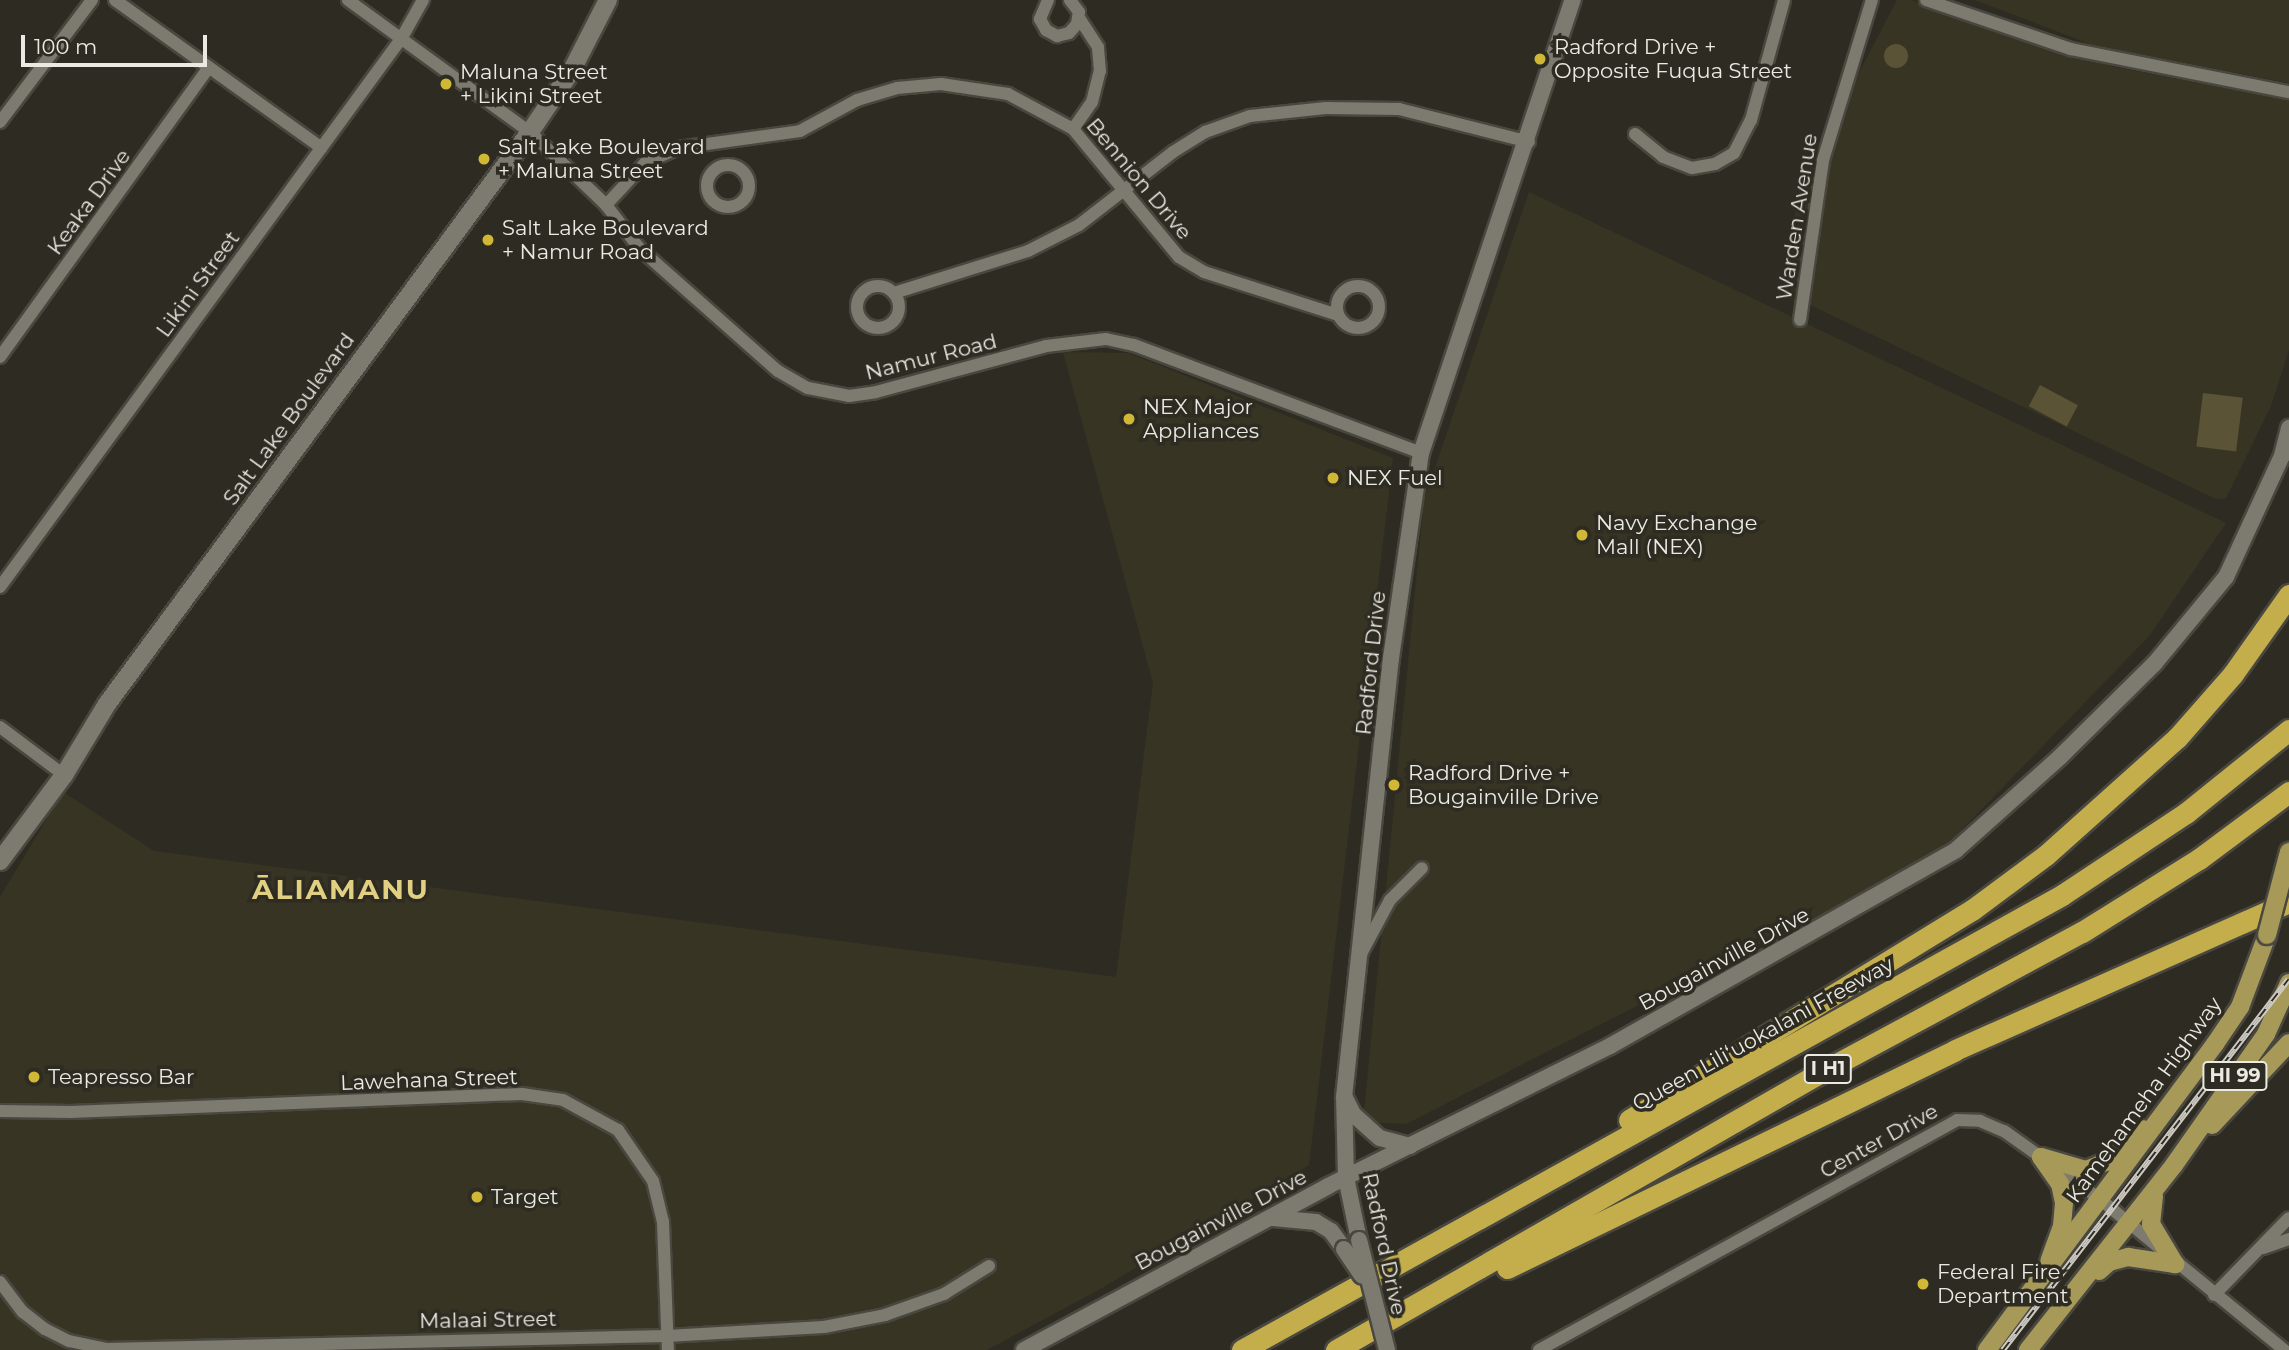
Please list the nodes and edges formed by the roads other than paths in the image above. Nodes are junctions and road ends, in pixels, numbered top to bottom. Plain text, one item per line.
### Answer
1 (92, 0) edge
2 (115, 0) edge
3 (348, 0) edge
4 (423, 0) edge
5 (608, 0) edge
6 (1048, 0) edge
7 (1070, 0) edge
8 (1573, 0) edge
9 (1784, 0) edge
10 (1872, 0) edge
11 (1926, 0) edge
12 (1079, 18) junction
13 (401, 39) junction
14 (208, 69) junction
15 (2289, 92) edge
16 (0, 122) edge
17 (1073, 128) junction
18 (530, 132) junction
19 (1635, 134) dead end
20 (1529, 142) junction
21 (722, 143) junction
22 (322, 148) junction
23 (725, 166) dead end
24 (1127, 190) junction
25 (606, 205) junction
26 (894, 293) dead end
27 (1338, 315) dead end
28 (1800, 320) dead end
29 (0, 357) edge
30 (2289, 428) edge
31 (1421, 453) junction
32 (2289, 578) edge
33 (0, 587) edge
34 (2289, 595) edge
35 (0, 727) edge
36 (2289, 730) edge
37 (64, 775) junction
38 (2289, 792) edge
39 (2117, 794) junction
40 (2289, 852) edge
41 (0, 861) edge
42 (1423, 868) dead end
43 (2289, 902) edge
44 (1360, 958) junction
45 (2289, 983) edge
46 (2289, 1043) edge
47 (1345, 1097) junction
48 (0, 1111) edge
49 (2163, 1114) junction
50 (1410, 1146) junction
51 (2041, 1157) junction
52 (2174, 1166) junction
53 (1346, 1177) junction
54 (2156, 1189) junction
55 (2101, 1200) junction
56 (1270, 1218) junction
57 (2289, 1218) edge
58 (2130, 1224) junction
59 (2289, 1239) edge
60 (2250, 1255) junction
61 (1407, 1257) junction
62 (2175, 1264) junction
63 (989, 1266) dead end
64 (2042, 1281) junction
65 (0, 1282) edge
66 (1367, 1284) junction
67 (2214, 1295) junction
68 (2070, 1297) junction
69 (667, 1336) junction
70 (1359, 1337) junction
71 (668, 1350) edge
72 (1024, 1350) edge
73 (1242, 1350) edge
74 (1336, 1350) edge
75 (1387, 1350) edge
76 (1539, 1350) edge
77 (1987, 1350) edge
78 (2028, 1350) edge
79 (2284, 1350) edge

1 - 16 street
2 - 14 street
3 - 13 street, Namur Road
4 - 13 street, Likini Street
5 - 18 main road, Salt Lake Boulevard
6 - 12 street
7 - 12 street
8 - 20 street, Radford Drive
9 - 19 street
10 - 28 street, Warden Avenue
11 - 15 street
12 - 17 street
13 - 18 street, Namur Road
13 - 22 street, Likini Street
14 - 22 street
14 - 29 street, Keaka Drive
17 - 21 street, Bennion Drive
17 - 24 street, Bennion Drive
18 - 25 street, Namur Road
18 - 37 main road, Salt Lake Boulevard
20 - 24 street
20 - 31 street, Radford Drive
21 - 23 street
21 - 25 street, Bennion Drive
22 - 33 street, Likini Street
24 - 26 street
24 - 27 street, Bennion Drive
25 - 31 street, Namur Road
30 - 50 street, Bougainville Drive
31 - 44 street, Radford Drive
32 - 39 highway
34 - 39 highway
35 - 37 street
36 - 61 highway, Queen Liliʻuokalani Freeway / I H1
37 - 41 main road, Salt Lake Boulevard
38 - 70 highway, I H1
39 - 61 highway
40 - 49 main road, Kamehameha Highway / HI 99, bridge
42 - 44 street
43 - 70 highway
44 - 47 street, Radford Drive
45 - 52 main road, HI 99
46 - 52 main road
47 - 50 street
47 - 53 street, Radford Drive
48 - 69 street, Lawehana Street
49 - 51 main road
49 - 55 main road, Kamehameha Highway / HI 99
50 - 53 street, Bougainville Drive
51 - 55 street, Center Drive
51 - 64 main road
51 - 76 street, Center Drive
52 - 54 main road, HI 99
53 - 56 street, Bougainville Drive
53 - 66 street, Radford Drive, bridge
54 - 58 main road, HI 99
54 - 62 main road
55 - 58 street, Center Drive
55 - 64 main road, Kamehameha Highway / HI 99
56 - 66 street, bridge
56 - 72 street, Bougainville Drive
57 - 60 street
58 - 62 street, Center Drive
58 - 68 main road, HI 99
59 - 60 street
60 - 67 street
61 - 73 highway, Queen Liliʻuokalani Freeway / I H1
62 - 67 street, Center Drive
62 - 68 main road
63 - 69 street, Malaai Street
64 - 77 main road, Kamehameha Highway / HI 99
65 - 69 street, Malaai Street
66 - 75 street, Radford Drive, bridge
67 - 79 street, Center Drive
68 - 78 main road, HI 99
69 - 71 street, Lawehana Street
70 - 74 highway, I H1

